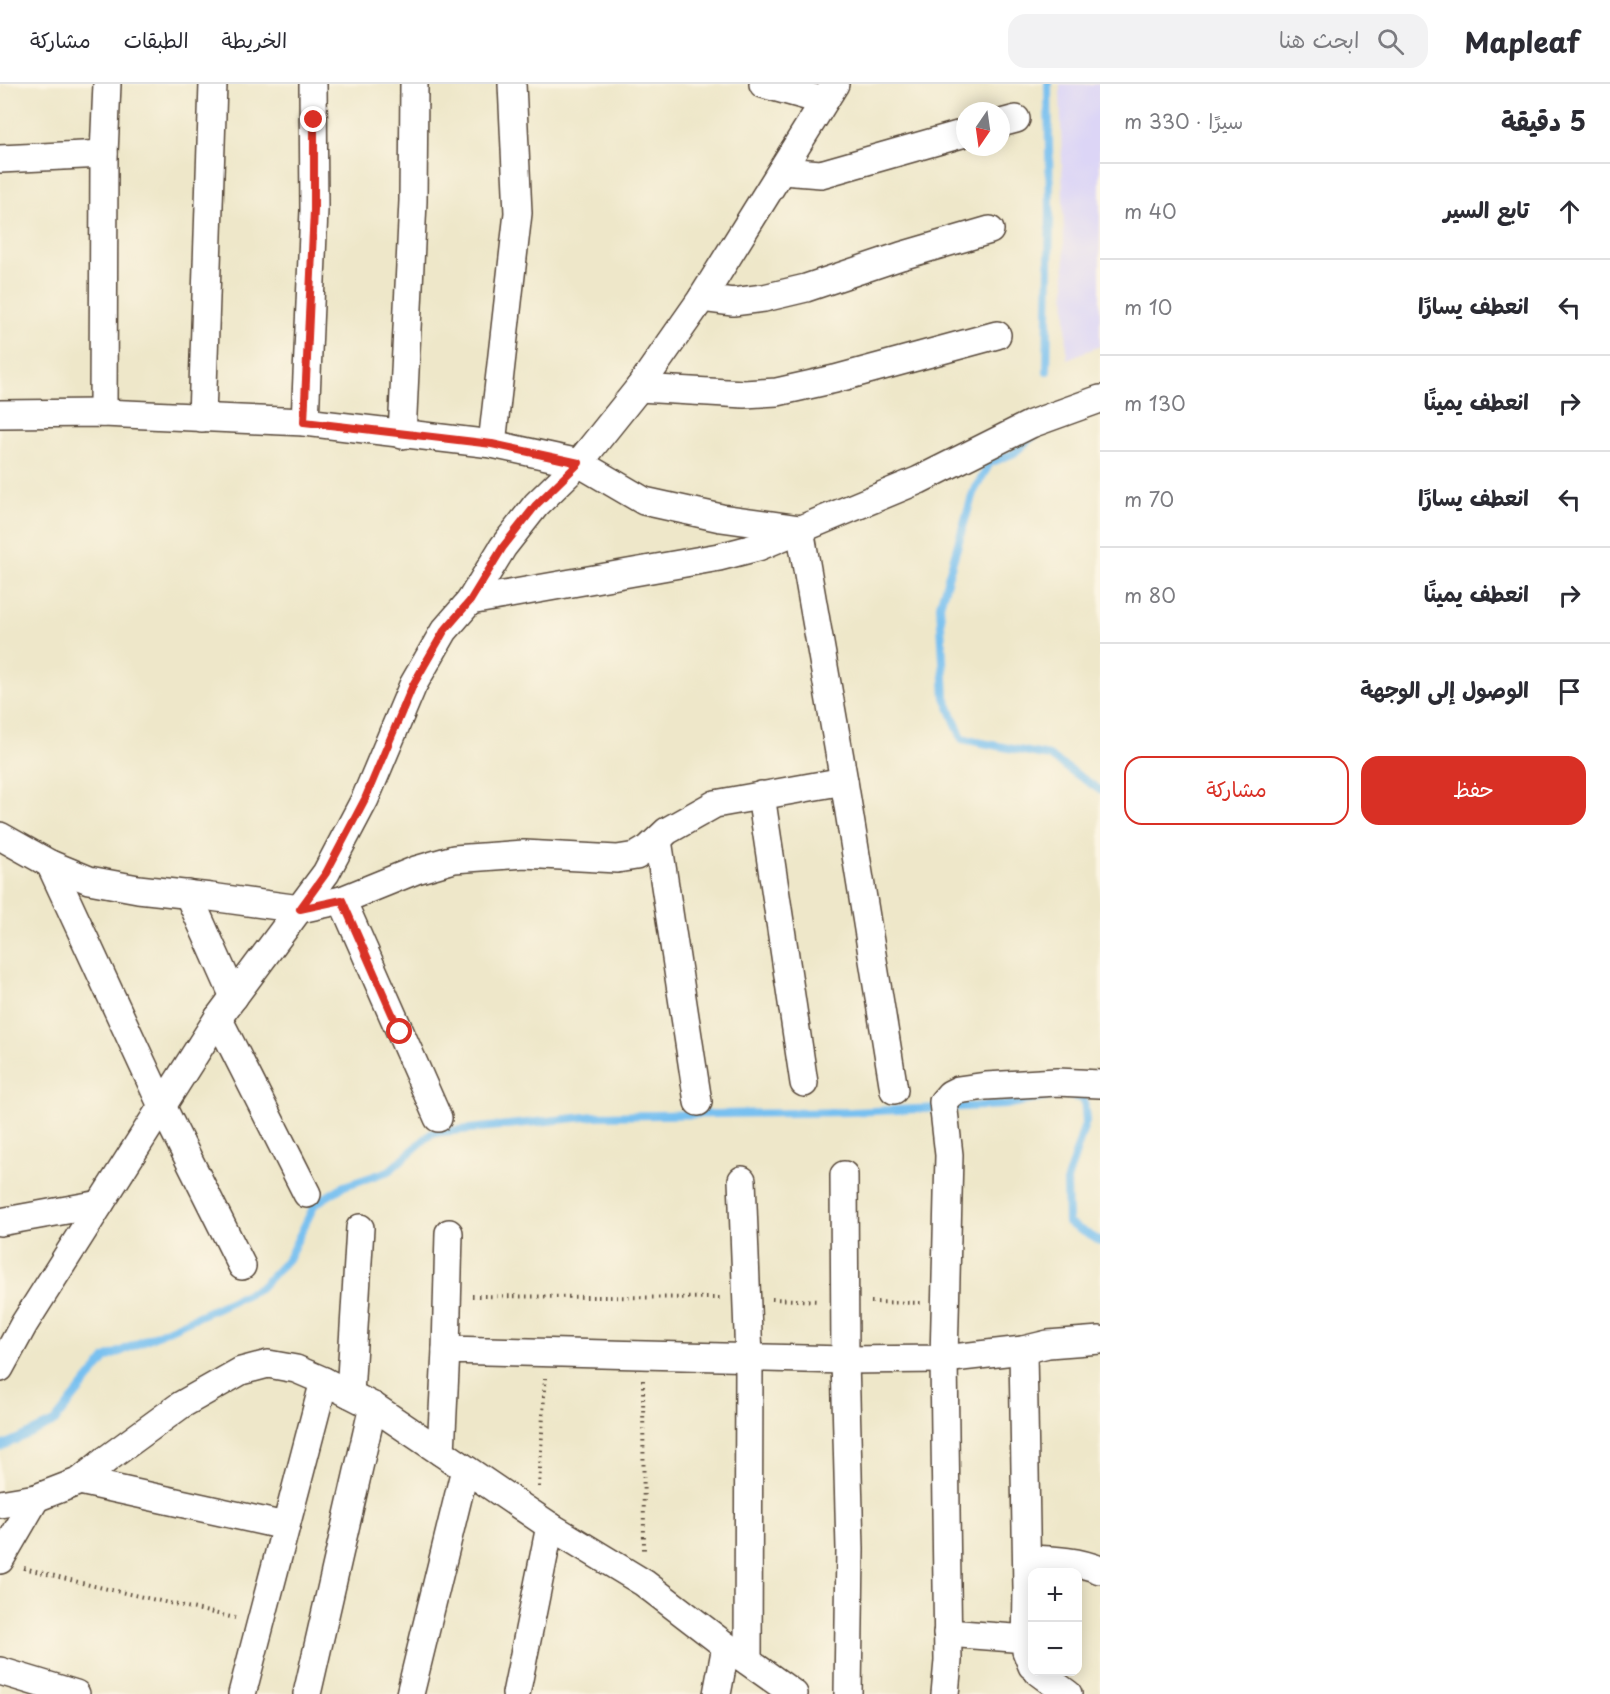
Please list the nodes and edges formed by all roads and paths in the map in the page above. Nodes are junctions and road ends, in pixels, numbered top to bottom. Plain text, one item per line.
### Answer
1 (107, 84) edge
2 (213, 84) edge
3 (313, 84) edge
4 (414, 84) edge
5 (512, 84) edge
6 (763, 84) edge
7 (829, 92) edge
8 (956, 136) edge
9 (104, 154) junction
10 (0, 159) edge
11 (782, 171) junction
12 (990, 230) dead end
13 (702, 298) junction
14 (997, 335) dead end
15 (639, 388) junction
16 (1100, 399) edge
17 (104, 413) junction
18 (0, 414) edge
19 (202, 418) junction
20 (304, 422) junction
21 (402, 435) junction
22 (492, 444) junction
23 (579, 463) junction
24 (800, 529) junction
25 (470, 601) junction
26 (844, 781) junction
27 (761, 795) junction
28 (0, 836) edge
29 (658, 840) junction
30 (50, 864) junction
31 (188, 894) junction
32 (342, 900) junction
33 (300, 909) junction
34 (226, 1008) junction
35 (804, 1083) dead end
36 (1100, 1084) edge
37 (894, 1090) dead end
38 (698, 1102) dead end
39 (162, 1106) junction
40 (438, 1118) dead end
41 (844, 1175) dead end
42 (742, 1180) dead end
43 (307, 1194) dead end
44 (100, 1204) junction
45 (0, 1222) edge
46 (360, 1228) dead end
47 (449, 1233) dead end
48 (242, 1266) dead end
49 (448, 1295) junction
50 (747, 1299) junction
51 (845, 1301) junction
52 (946, 1303) junction
53 (1100, 1340) edge
54 (446, 1350) junction
55 (1023, 1350) junction
56 (546, 1352) junction
57 (643, 1355) junction
58 (749, 1358) junction
59 (944, 1359) junction
60 (845, 1360) junction
61 (0, 1368) edge
62 (324, 1381) junction
63 (361, 1400) junction
64 (441, 1452) junction
65 (465, 1470) junction
66 (80, 1481) junction
67 (36, 1498) junction
68 (0, 1504) edge
69 (544, 1522) junction
70 (285, 1526) junction
71 (1027, 1559) junction
72 (0, 1560) edge
73 (1100, 1570) edge
74 (644, 1583) junction
75 (260, 1623) junction
76 (947, 1633) junction
77 (1026, 1639) junction
78 (737, 1654) junction
79 (1028, 1656) edge
80 (0, 1671) edge
81 (1043, 1676) edge
82 (76, 1694) edge
83 (242, 1694) edge
84 (307, 1694) edge
85 (410, 1694) edge
86 (516, 1694) edge
87 (717, 1694) edge
88 (794, 1694) edge
89 (848, 1694) edge
90 (945, 1694) edge
91 (1068, 1694) edge

1 - 9 street
2 - 19 street
3 - 20 street
4 - 21 street
5 - 22 street
6 - 7 street
7 - 11 street
8 - 11 street
9 - 10 street
9 - 17 street
11 - 13 street
12 - 13 street
13 - 15 street
14 - 15 street
15 - 23 street
16 - 24 street
17 - 18 street
17 - 19 street
19 - 20 street
20 - 21 street
21 - 22 street
22 - 23 street
23 - 24 street
23 - 25 street
24 - 25 street
24 - 26 street
25 - 33 street
26 - 27 street
26 - 37 street
27 - 29 street
27 - 35 street
28 - 30 street
29 - 32 street
29 - 38 street
30 - 31 street
30 - 39 street
31 - 33 street
31 - 34 street
32 - 33 street
32 - 40 street
33 - 34 street
34 - 39 street
34 - 43 street
36 - 52 street
39 - 44 street
39 - 48 street
41 - 51 street
42 - 50 street
44 - 45 street
44 - 61 street
46 - 63 street
47 - 49 street
49 - 50 path
49 - 54 street
50 - 51 path
50 - 58 street
51 - 52 path
51 - 60 street
52 - 59 street
53 - 55 street
54 - 56 street
54 - 64 street
55 - 59 street
55 - 71 street
56 - 57 street
56 - 69 path
57 - 58 street
57 - 74 path
58 - 60 street
58 - 78 street
59 - 60 street
59 - 76 street
60 - 89 street
62 - 63 street
62 - 66 street
62 - 70 street
63 - 64 street
63 - 84 street
64 - 65 street
65 - 69 street
65 - 85 street
66 - 67 street
66 - 70 street
67 - 68 street
67 - 72 street
69 - 74 street
69 - 86 street
70 - 75 street
71 - 73 street
71 - 77 street
72 - 75 path
74 - 78 street
75 - 83 street
76 - 77 street
76 - 90 street
77 - 79 street
78 - 87 street
78 - 88 street
80 - 82 street
81 - 91 street

